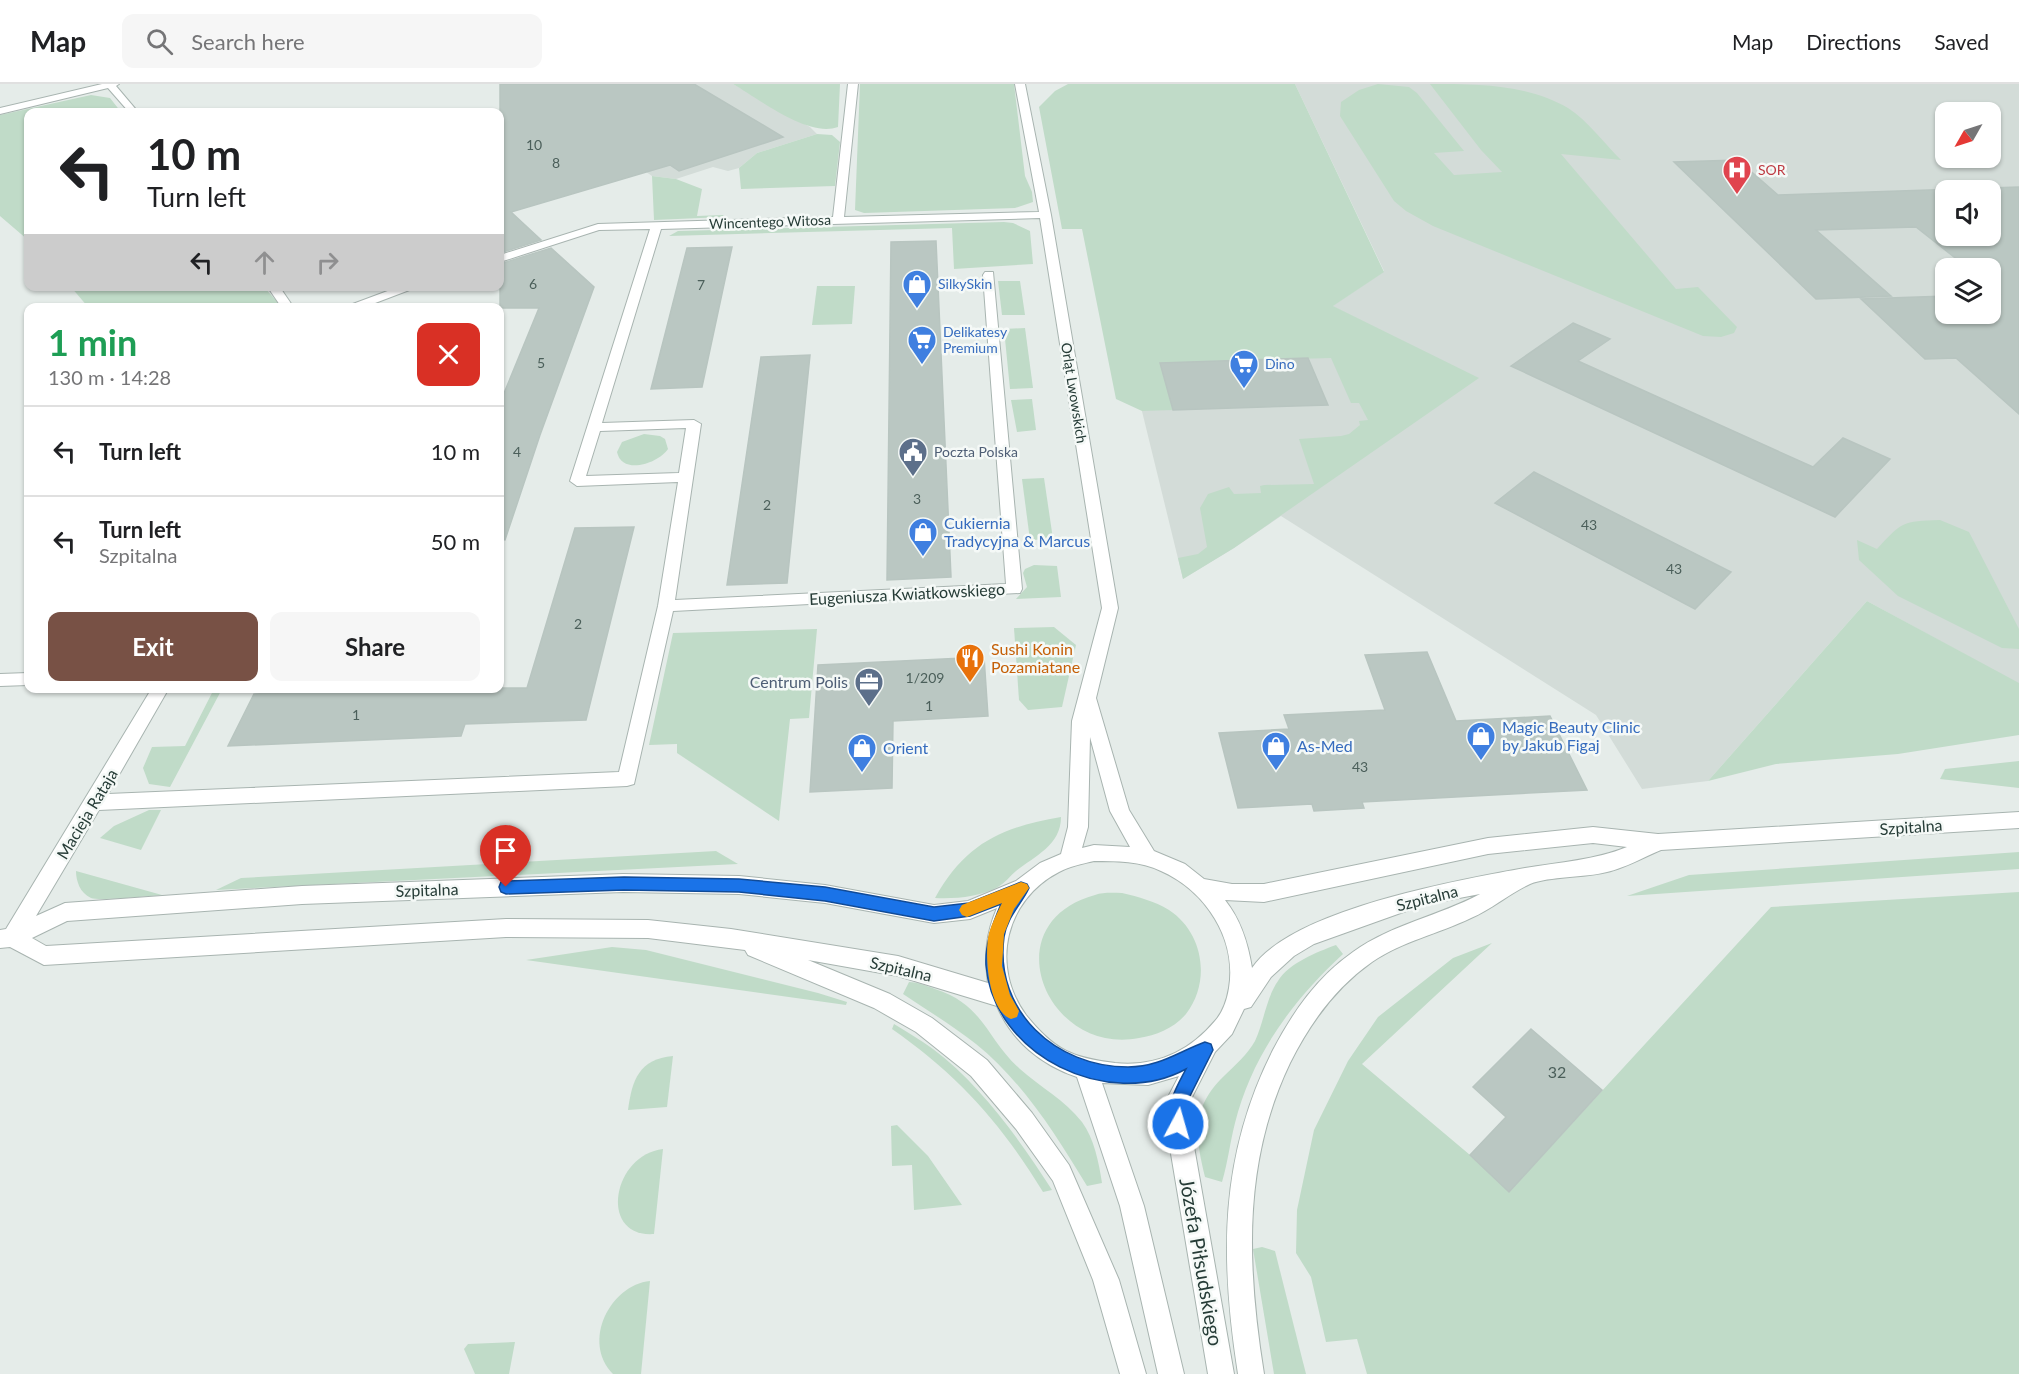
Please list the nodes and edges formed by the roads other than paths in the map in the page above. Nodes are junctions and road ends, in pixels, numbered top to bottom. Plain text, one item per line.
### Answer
1 (853, 84) edge
2 (1020, 84) edge
3 (112, 85) edge
4 (132, 108) edge
5 (0, 111) edge
6 (1045, 215) junction
7 (838, 220) junction
8 (657, 225) junction
9 (504, 258) edge
10 (989, 275) dead end
11 (399, 291) edge
12 (363, 303) edge
13 (594, 427) junction
14 (686, 477) junction
15 (666, 606) junction
16 (24, 679) edge
17 (0, 680) edge
18 (158, 693) edge
19 (1088, 700) junction
20 (94, 802) junction
21 (2019, 820) edge
22 (1658, 842) junction
23 (1147, 858) junction
24 (1069, 859) junction
25 (1527, 876) junction
26 (1202, 886) junction
27 (1021, 888) junction
28 (6, 938) edge
29 (731, 938) junction
30 (1002, 997) junction
31 (1232, 1017) junction
32 (1205, 1050) junction
33 (1086, 1070) junction
34 (1133, 1374) edge
35 (1171, 1374) edge
36 (1221, 1374) edge
37 (1251, 1374) edge

1 - 7 street
2 - 6 street, Orląt Lwowskich
3 - 4 street
3 - 5 street
6 - 7 street, Wincentego Witosa
6 - 19 street, Orląt Lwowskich
7 - 8 street, Wincentego Witosa
8 - 9 street, Wincentego Witosa
8 - 13 street
10 - 15 street, Eugeniusza Kwiatkowskiego
11 - 12 street
13 - 14 street
13 - 14 street
14 - 15 street
15 - 20 street
16 - 17 street
18 - 20 street, Macieja Rataja
19 - 23 street, Orląt Lwowskich
19 - 24 street, Orląt Lwowskich
20 - 28 street, Macieja Rataja
21 - 22 street, Szpitalna
22 - 25 street, Szpitalna
22 - 26 street, Szpitalna
23 - 24 street
23 - 26 street
24 - 27 street
25 - 31 street, Szpitalna
25 - 37 street
26 - 31 street
27 - 28 street, Szpitalna
27 - 30 street
28 - 29 street, Szpitalna
29 - 30 street, Szpitalna
29 - 34 street
30 - 33 street
31 - 32 street, Szpitalna
32 - 33 street
32 - 36 street, Józefa Piłsudskiego
33 - 35 street

